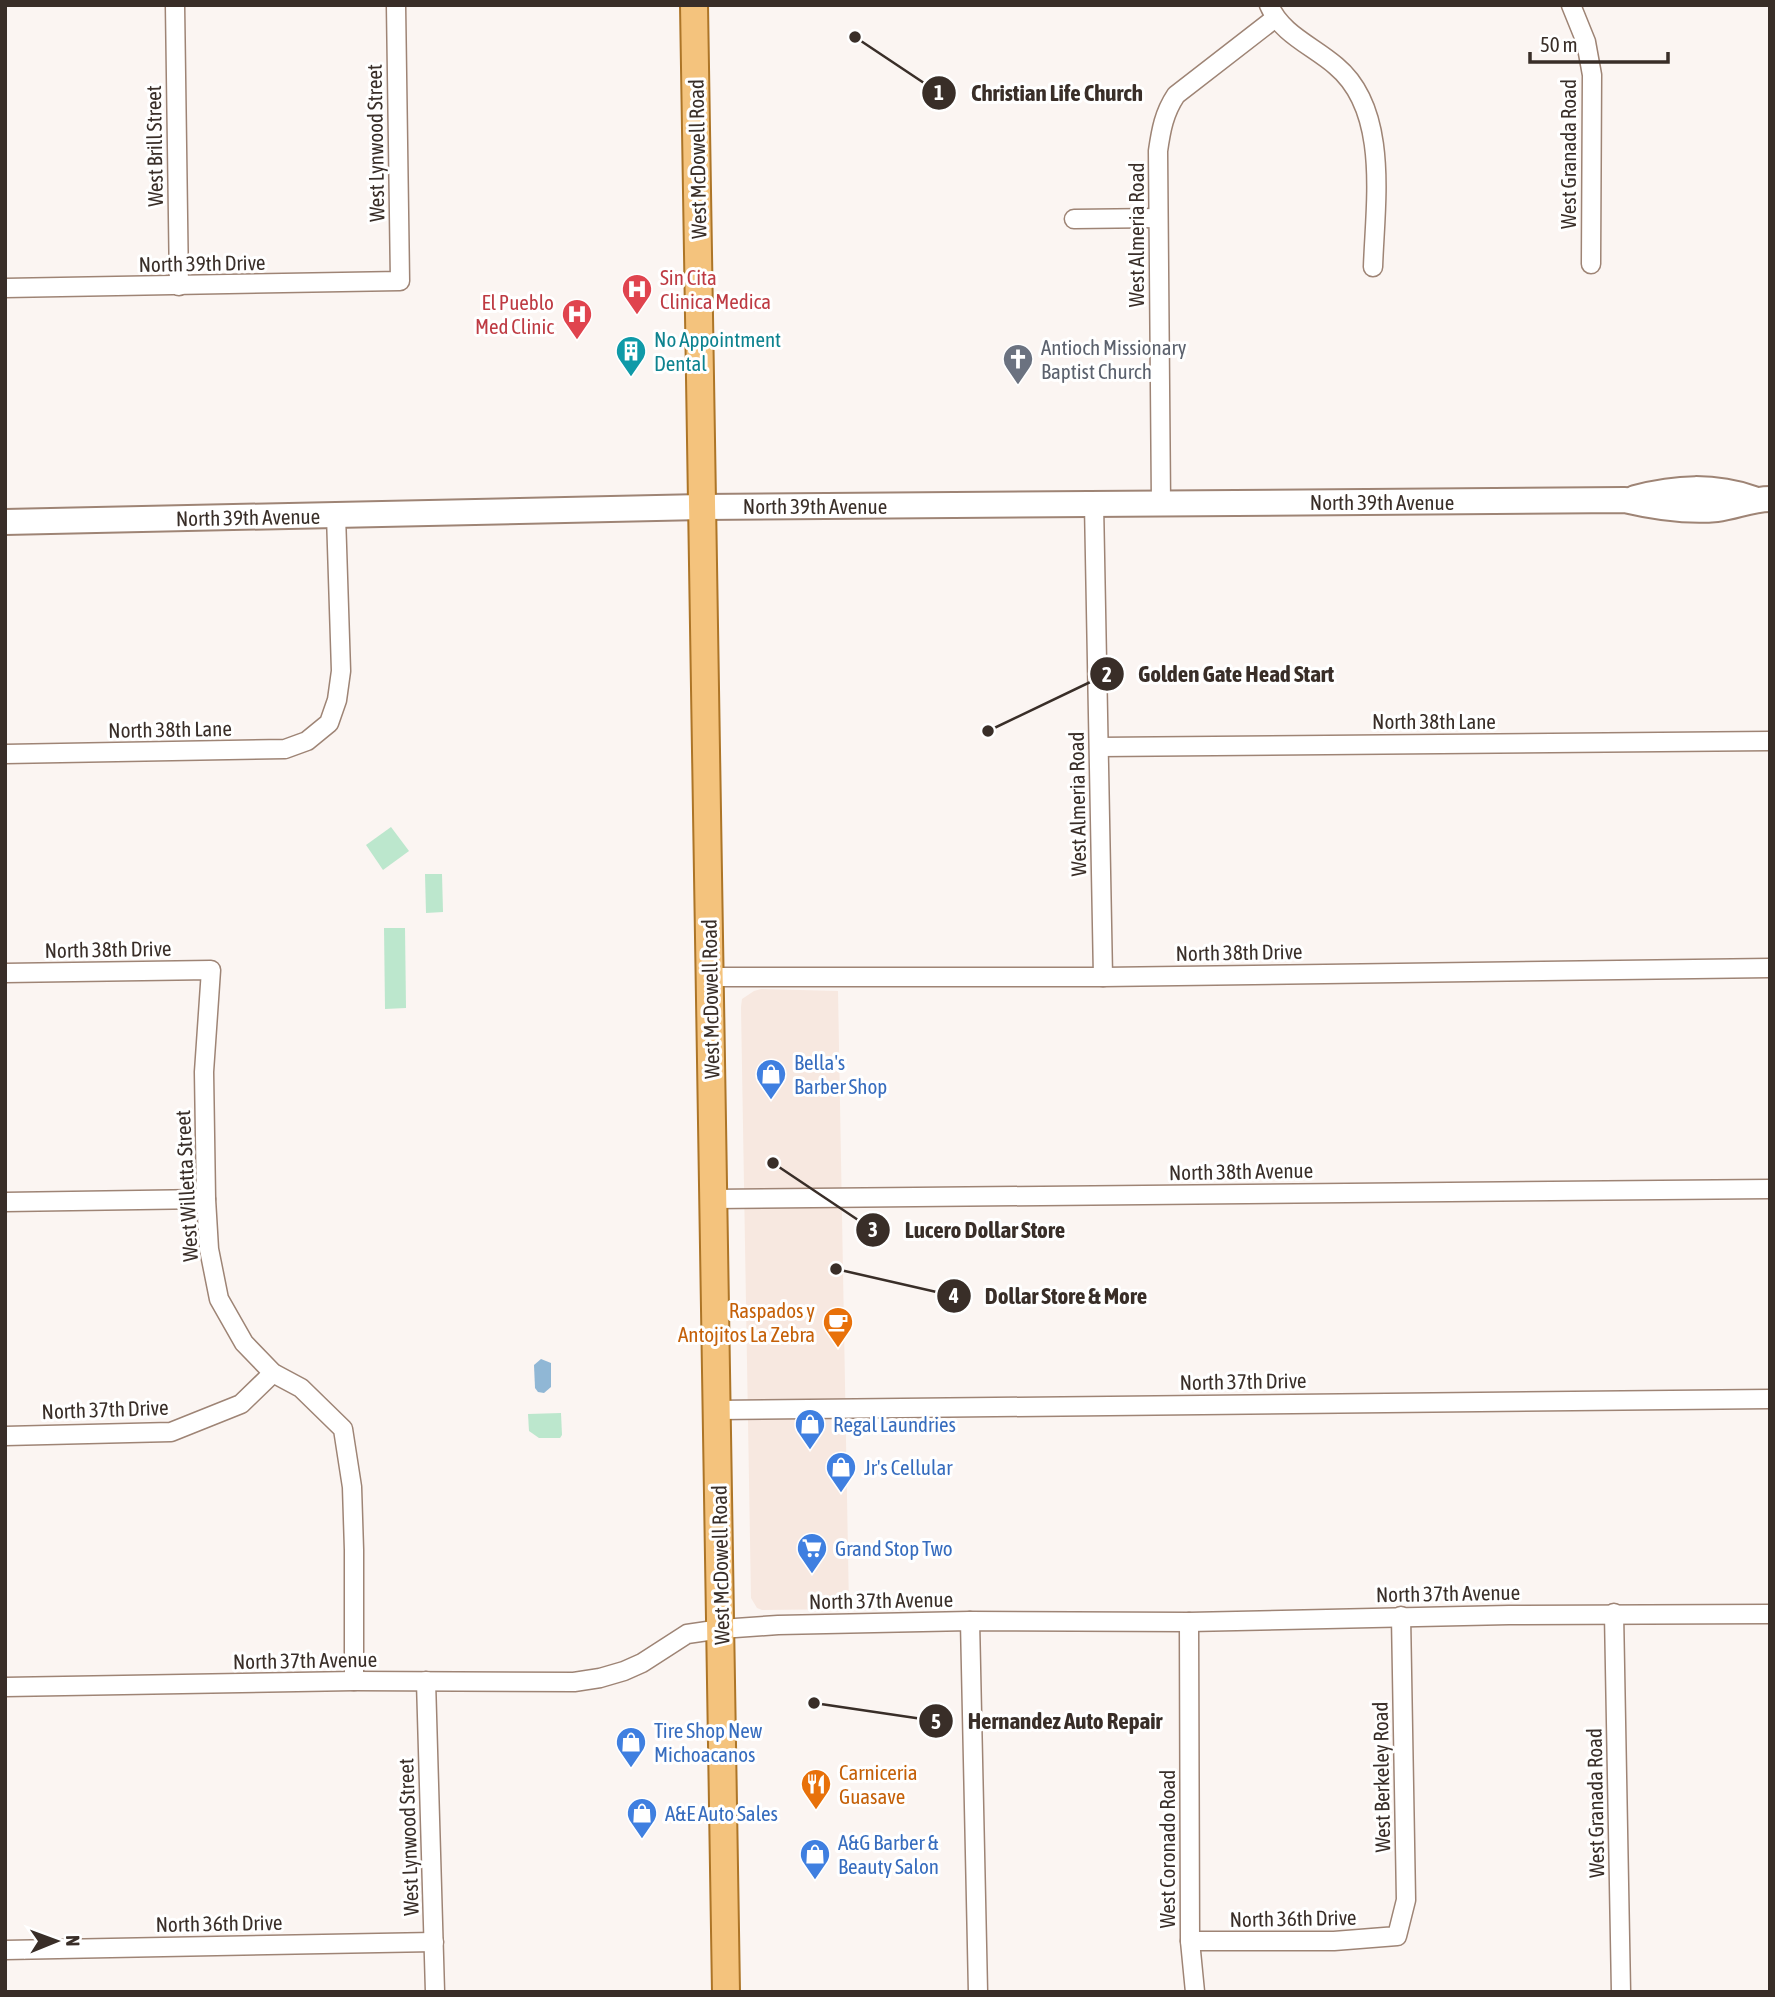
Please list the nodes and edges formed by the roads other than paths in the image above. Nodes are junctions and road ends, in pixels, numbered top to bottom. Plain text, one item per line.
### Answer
1 (175, 5) edge
2 (396, 5) edge
3 (694, 5) edge
4 (1572, 5) edge
5 (1271, 12) edge
6 (1158, 218) junction
7 (1074, 219) dead end
8 (1591, 264) dead end
9 (1373, 267) dead end
10 (400, 281) joint
11 (179, 286) junction
12 (5, 288) edge
13 (1762, 499) edge
14 (1161, 503) junction
15 (1094, 504) junction
16 (702, 507) junction
17 (336, 515) junction
18 (5, 522) edge
19 (1770, 741) edge
20 (1099, 747) junction
21 (5, 754) edge
22 (1770, 968) edge
23 (211, 970) joint
24 (5, 973) edge
25 (710, 977) junction
26 (1103, 977) junction
27 (1770, 1189) edge
28 (206, 1199) junction
29 (713, 1199) junction
30 (5, 1202) edge
31 (273, 1373) junction
32 (1770, 1399) edge
33 (717, 1410) junction
34 (5, 1436) edge
35 (1614, 1613) junction
36 (1770, 1614) edge
37 (1401, 1616) junction
38 (970, 1620) junction
39 (1189, 1622) junction
40 (721, 1629) junction
41 (426, 1681) junction
42 (354, 1682) junction
43 (5, 1687) edge
44 (1397, 1936) joint
45 (1190, 1941) junction
46 (434, 1942) junction
47 (5, 1950) edge
48 (435, 1992) edge
49 (726, 1992) edge
50 (978, 1992) edge
51 (1195, 1992) edge
52 (1621, 1992) edge

1 - 11 street, West Brill Street
2 - 10 street, West Lynwood Street
3 - 16 main road, West McDowell Road
4 - 8 street, West Granada Road
5 - 6 street, West Almeria Road
5 - 9 street
6 - 7 street
6 - 14 street, West Almeria Road
10 - 11 street, North 39th Drive
11 - 12 street, North 39th Drive
13 - 14 street, North 39th Avenue
14 - 15 street, North 39th Avenue
15 - 16 street, North 39th Avenue
15 - 20 street, West Almeria Road
16 - 17 street, North 39th Avenue
16 - 25 main road, West McDowell Road
17 - 18 street, North 39th Avenue
17 - 21 street, North 38th Lane
19 - 20 street, North 38th Lane
20 - 26 street, West Almeria Road
22 - 26 street, North 38th Drive
23 - 24 street, North 38th Drive
23 - 28 street, West Willetta Street
25 - 26 street, North 38th Drive
25 - 29 main road, West McDowell Road
27 - 29 street, North 38th Avenue
28 - 30 street
28 - 31 street, West Willetta Street
29 - 33 main road, West McDowell Road
31 - 34 street, North 37th Drive
31 - 42 street, West Willetta Street
32 - 33 street, North 37th Drive
33 - 40 main road, West McDowell Road
35 - 36 street, North 37th Avenue
35 - 37 street, North 37th Avenue
35 - 52 street, West Granada Road
37 - 39 street, North 37th Avenue
37 - 44 street, West Berkeley Road
38 - 39 street, North 37th Avenue
38 - 40 street, North 37th Avenue
38 - 50 street
39 - 45 street, West Coronado Road
40 - 41 street, North 37th Avenue
40 - 49 main road, West McDowell Road
41 - 42 street, North 37th Avenue
41 - 46 street, West Lynwood Street
42 - 43 street, North 37th Avenue
44 - 45 street, North 36th Drive
45 - 51 street, West Coronado Road
46 - 47 street, North 36th Drive
46 - 48 street, West Lynwood Street

